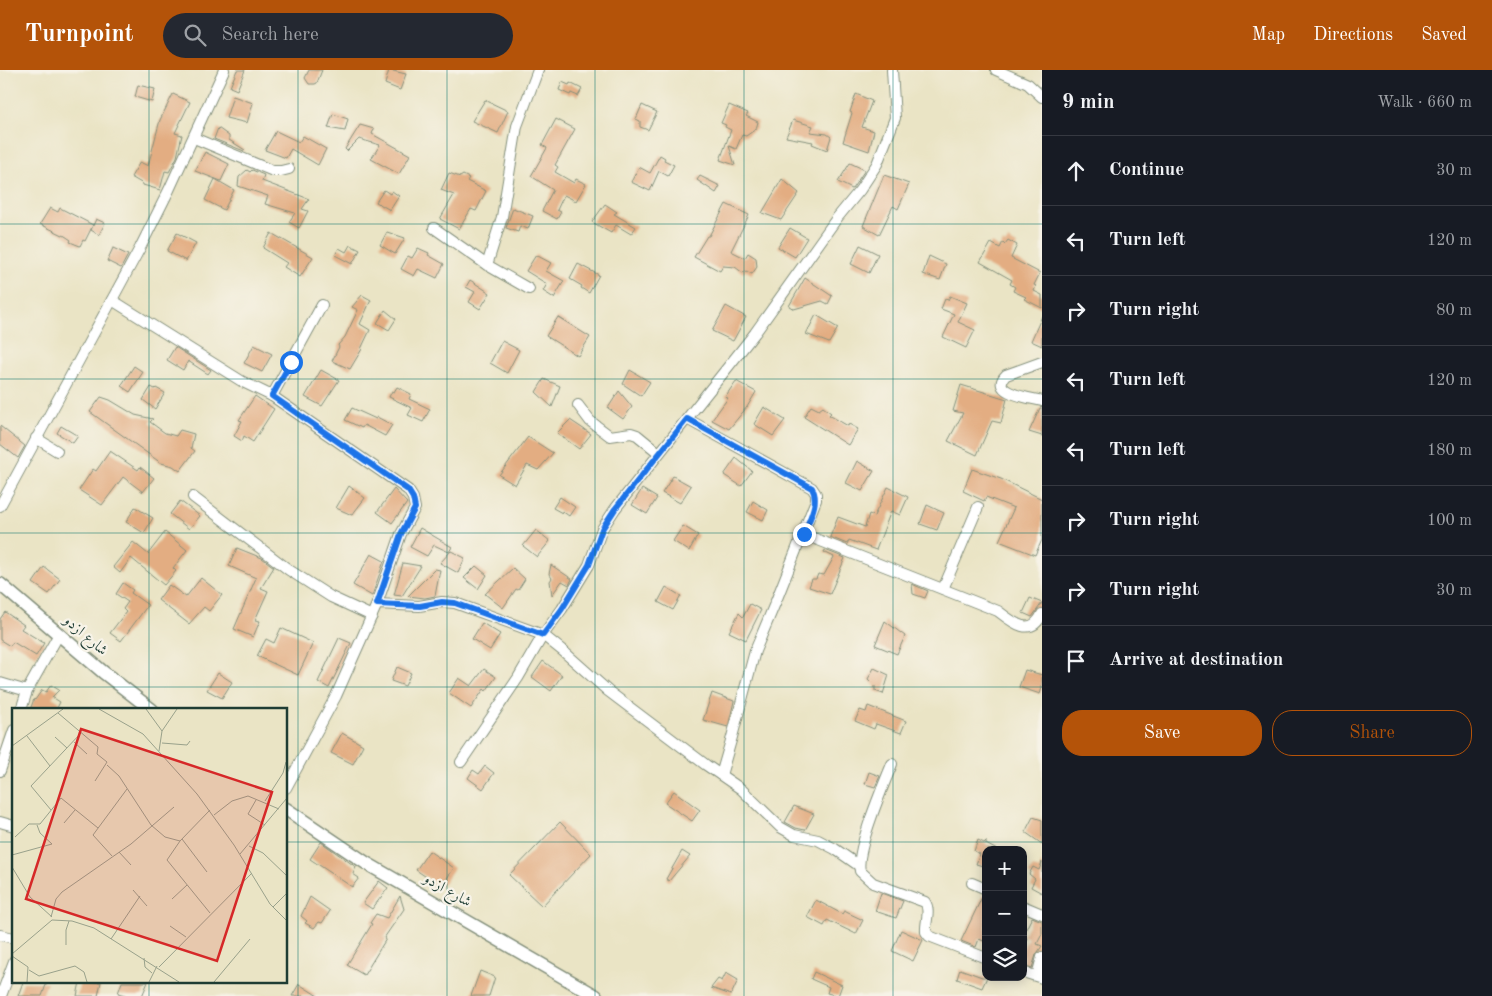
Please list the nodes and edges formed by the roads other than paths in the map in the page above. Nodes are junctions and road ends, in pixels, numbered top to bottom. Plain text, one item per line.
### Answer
1 (224, 70) edge
2 (538, 70) edge
3 (892, 70) edge
4 (996, 70) edge
5 (1042, 97) edge
6 (194, 138) junction
7 (289, 169) dead end
8 (434, 228) dead end
9 (487, 266) junction
10 (529, 289) dead end
11 (112, 300) junction
12 (322, 305) dead end
13 (1042, 362) edge
14 (272, 396) junction
15 (1042, 401) edge
16 (578, 405) dead end
17 (687, 419) junction
18 (36, 438) junction
19 (57, 451) dead end
20 (659, 453) junction
21 (194, 497) dead end
22 (0, 506) edge
23 (978, 507) dead end
24 (804, 534) junction
25 (0, 584) edge
26 (944, 588) junction
27 (377, 604) junction
28 (1042, 614) edge
29 (372, 616) junction
30 (59, 634) junction
31 (543, 635) junction
32 (0, 683) edge
33 (27, 691) junction
34 (22, 708) edge
35 (149, 708) edge
36 (12, 736) edge
37 (461, 762) dead end
38 (892, 764) dead end
39 (0, 771) edge
40 (721, 775) junction
41 (288, 784) edge
42 (288, 809) edge
43 (858, 864) junction
44 (972, 883) dead end
45 (982, 887) edge
46 (1027, 908) edge
47 (1042, 914) edge
48 (982, 956) edge
49 (1042, 957) edge
50 (12, 966) edge
51 (1027, 973) edge
52 (1040, 977) edge
53 (1, 996) edge
54 (596, 996) edge

1 - 6 street
2 - 9 street
3 - 17 street
4 - 5 street
6 - 7 street
6 - 11 street
8 - 9 street
9 - 10 street
11 - 14 street
11 - 18 street
12 - 14 street
13 - 15 street
14 - 27 street
16 - 20 street
17 - 20 street
17 - 24 street
18 - 19 street
18 - 22 street
20 - 31 street
21 - 29 street
23 - 26 street
24 - 26 street
24 - 40 street
25 - 30 street, شارع ازدو
26 - 28 street
27 - 29 street
27 - 31 street
29 - 41 street
30 - 33 street
30 - 35 street, شارع ازدو
31 - 37 street
31 - 40 street
32 - 33 street
33 - 34 street
36 - 39 street
38 - 43 street
40 - 43 street
42 - 54 street, شارع ازدو
43 - 48 street
44 - 45 street
46 - 47 street
49 - 52 street
50 - 53 street
51 - 52 street

